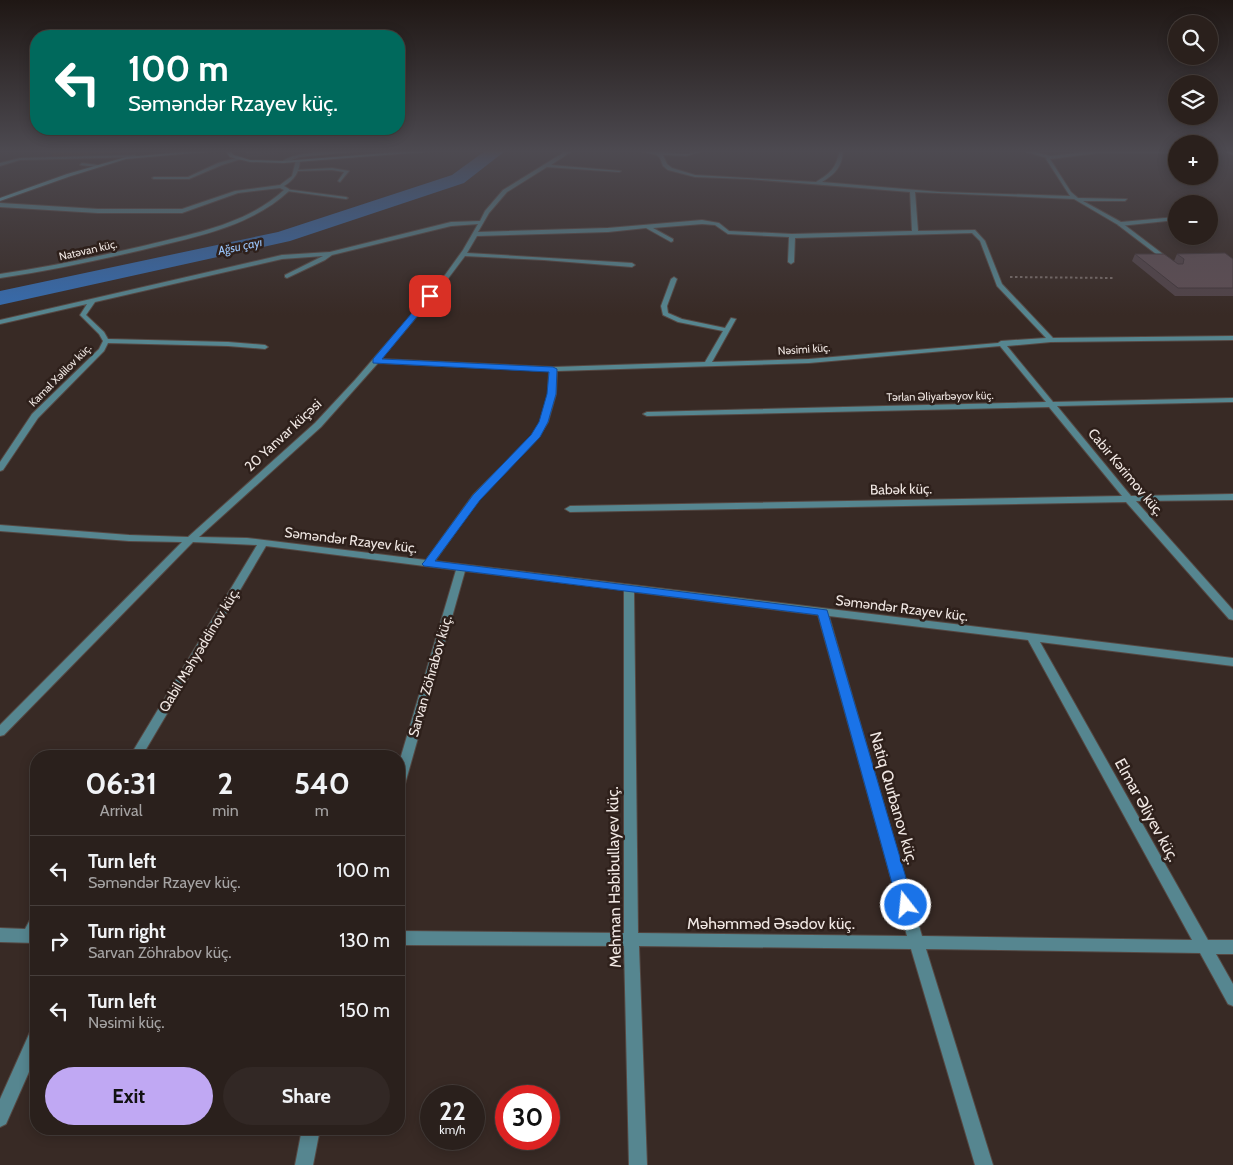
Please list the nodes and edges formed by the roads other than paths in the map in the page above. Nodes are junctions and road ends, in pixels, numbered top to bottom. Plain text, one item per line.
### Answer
1 (6, 205) edge
2 (196, 205) edge
3 (268, 205) edge
4 (493, 205) edge
5 (913, 205) edge
6 (1088, 205) edge
7 (182, 210) junction
8 (167, 216) dead end
9 (1168, 220) edge
10 (482, 222) junction
11 (1120, 224) junction
12 (648, 227) junction
13 (916, 232) junction
14 (476, 234) junction
15 (792, 236) junction
16 (671, 240) dead end
17 (330, 254) junction
18 (463, 254) junction
19 (791, 262) dead end
20 (632, 265) dead end
21 (1178, 269) edge
22 (0, 276) edge
23 (287, 276) dead end
24 (674, 280) dead end
25 (93, 300) junction
26 (733, 319) dead end
27 (0, 322) edge
28 (727, 330) junction
29 (1233, 338) edge
30 (1051, 340) junction
31 (106, 341) junction
32 (1002, 343) junction
33 (265, 347) dead end
34 (376, 361) junction
35 (708, 364) junction
36 (553, 369) junction
37 (1233, 400) edge
38 (1052, 404) junction
39 (647, 414) dead end
40 (0, 468) edge
41 (1233, 497) edge
42 (1129, 499) junction
43 (570, 509) dead end
44 (0, 528) edge
45 (191, 539) junction
46 (263, 543) junction
47 (428, 564) junction
48 (461, 568) junction
49 (629, 588) junction
50 (823, 612) junction
51 (1233, 617) edge
52 (1032, 638) junction
53 (1233, 662) edge
54 (0, 732) edge
55 (140, 750) edge
56 (405, 763) edge
57 (0, 935) edge
58 (30, 936) edge
59 (405, 938) edge
60 (631, 940) junction
61 (916, 942) junction
62 (1203, 946) junction
63 (1233, 947) edge
64 (1233, 999) edge
65 (30, 1051) edge
66 (0, 1118) edge
67 (310, 1135) edge
68 (304, 1165) edge
69 (638, 1165) edge
70 (984, 1165) edge

1 - 7 street
2 - 7 street
3 - 22 street, Natəvan küç.
4 - 10 street, 20 Yanvar küçəsi
5 - 13 street
6 - 11 street
7 - 8 street
9 - 11 street
10 - 14 street, 20 Yanvar küçəsi
10 - 17 street
11 - 21 street
12 - 14 street
12 - 15 street
12 - 16 street
13 - 15 street
13 - 30 street
14 - 18 street, 20 Yanvar küçəsi
15 - 19 street
17 - 23 street
17 - 25 street
18 - 20 street
18 - 34 street, 20 Yanvar küçəsi
24 - 28 street
25 - 27 street
25 - 31 street, Kamal Xəlilov küç.
26 - 28 street
28 - 35 street
29 - 30 street, Nəsimi küç.
30 - 32 street, Nəsimi küç.
31 - 33 street
31 - 40 street, Kamal Xəlilov küç.
32 - 35 street, Nəsimi küç.
32 - 38 street, Cabir Kərimov küç.
34 - 36 street, Nəsimi küç.
34 - 45 street, 20 Yanvar küçəsi
35 - 36 street, Nəsimi küç.
36 - 47 street
37 - 38 street, Tərlan Əliyarbəyov küç.
38 - 39 street, Tərlan Əliyarbəyov küç.
38 - 42 street, Cabir Kərimov küç.
41 - 42 street, Babək küç.
42 - 43 street, Babək küç.
42 - 51 street, Cabir Kərimov küç.
44 - 45 street, Səməndər Rzayev küç.
45 - 46 street, Səməndər Rzayev küç.
45 - 54 street, 20 Yanvar küçəsi
46 - 47 street, Səməndər Rzayev küç.
46 - 55 street, Qabil Məhyəddinov küç.
47 - 48 street, Səməndər Rzayev küç.
48 - 49 street, Səməndər Rzayev küç.
48 - 56 street, Sarvan Zöhrabov küç.
49 - 50 street, Səməndər Rzayev küç.
49 - 60 street, Mehman Həbibullayev küç.
50 - 52 street, Səməndər Rzayev küç.
50 - 61 street, Natiq Qurbanov küç.
52 - 53 street, Səməndər Rzayev küç.
52 - 62 street, Elmar Əliyev küç.
57 - 58 street
59 - 60 street, Məhəmməd Əsədov küç.
60 - 61 street, Məhəmməd Əsədov küç.
60 - 69 street, Mehman Həbibullayev küç.
61 - 62 street, Məhəmməd Əsədov küç.
61 - 70 street, Natiq Qurbanov küç.
62 - 63 street, Məhəmməd Əsədov küç.
62 - 64 street, Elmar Əliyev küç.
65 - 66 street
67 - 68 street

